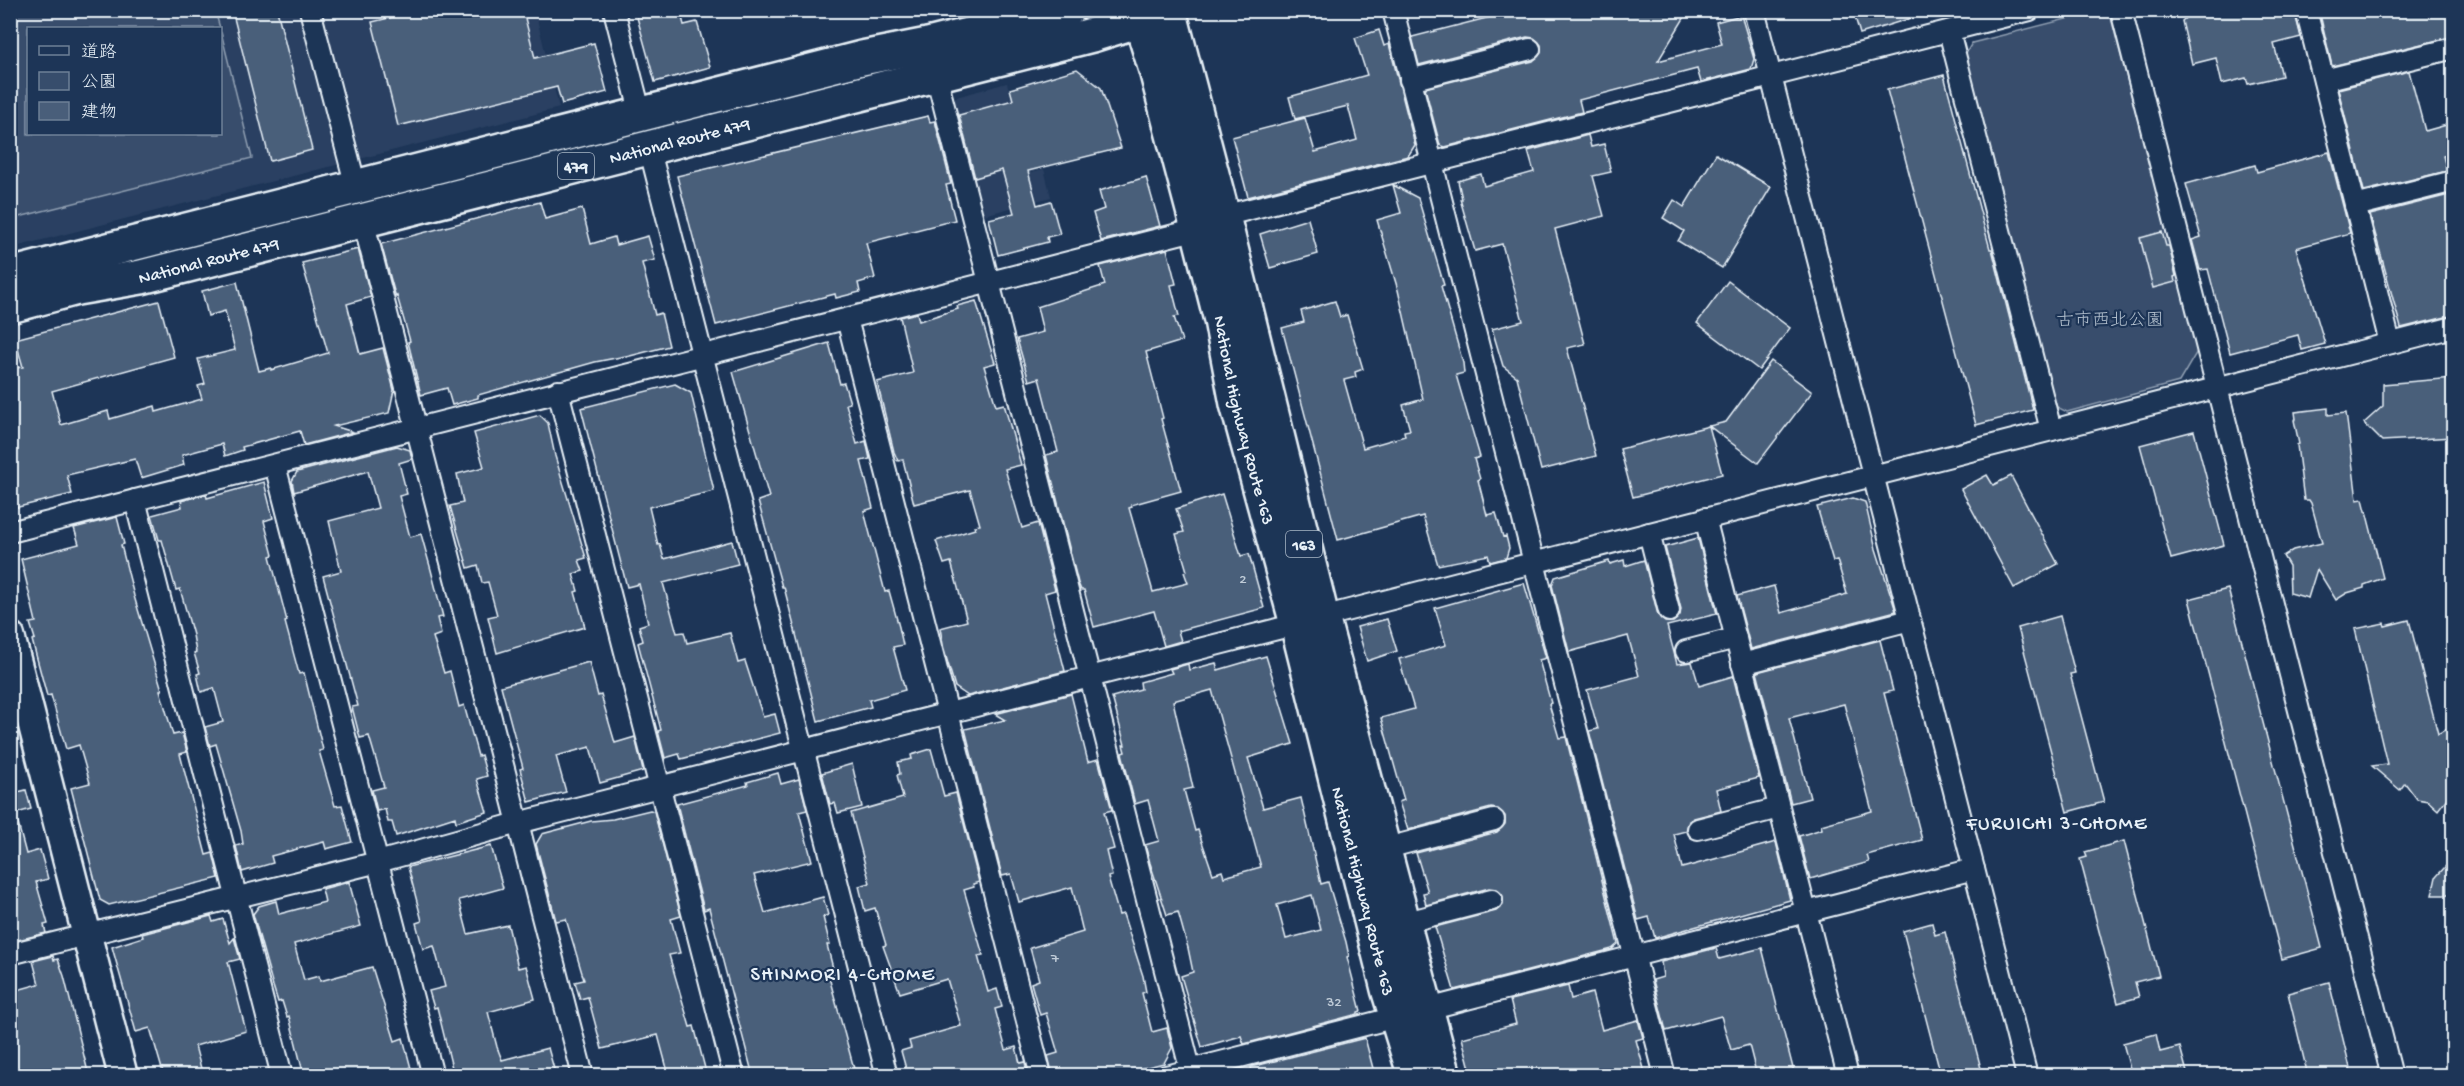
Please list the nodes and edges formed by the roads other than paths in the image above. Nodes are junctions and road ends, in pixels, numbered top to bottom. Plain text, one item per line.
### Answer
1 (310, 10) edge
2 (614, 10) edge
3 (1067, 10) edge
4 (1393, 10) edge
5 (1754, 10) edge
6 (2030, 10) edge
7 (2121, 10) edge
8 (2306, 10) edge
9 (1157, 13) edge
10 (1949, 31) junction
11 (2454, 48) edge
12 (1530, 49) dead end
13 (936, 75) junction
14 (1772, 77) junction
15 (1410, 80) junction
16 (2324, 80) junction
17 (641, 115) junction
18 (649, 147) junction
19 (1432, 164) junction
20 (2454, 182) edge
21 (356, 187) junction
22 (2355, 206) junction
23 (363, 220) junction
24 (1211, 223) junction
25 (10, 275) edge
26 (989, 282) junction
27 (10, 306) edge
28 (847, 319) junction
29 (2454, 327) edge
30 (2390, 343) junction
31 (702, 354) junction
32 (2216, 387) junction
33 (558, 392) junction
34 (417, 427) junction
35 (2051, 430) junction
36 (275, 465) junction
37 (1873, 476) junction
38 (135, 500) junction
39 (1705, 518) junction
40 (10, 532) edge
41 (1650, 533) junction
42 (1534, 562) junction
43 (1669, 611) dead end
44 (1310, 620) junction
45 (1910, 620) junction
46 (10, 636) edge
47 (1736, 638) junction
48 (1686, 651) dead end
49 (1742, 664) junction
50 (1089, 677) junction
51 (949, 712) junction
52 (804, 751) junction
53 (660, 787) junction
54 (1779, 808) junction
55 (1494, 820) dead end
56 (518, 823) junction
57 (1698, 829) dead end
58 (1383, 849) junction
59 (378, 862) junction
60 (1974, 869) junction
61 (236, 896) junction
62 (1492, 900) dead end
63 (1806, 912) junction
64 (1403, 923) junction
65 (87, 935) junction
66 (10, 954) edge
67 (1634, 956) junction
68 (1427, 1009) junction
69 (1396, 1018) junction
70 (1191, 1072) edge
71 (123, 1076) edge
72 (282, 1076) edge
73 (433, 1076) edge
74 (583, 1076) edge
75 (734, 1076) edge
76 (887, 1076) edge
77 (1041, 1076) edge
78 (1166, 1076) edge
79 (1415, 1076) edge
80 (1444, 1076) edge
81 (1665, 1076) edge
82 (1848, 1076) edge
83 (2027, 1076) edge
84 (2392, 1076) edge

1 - 21 street
2 - 17 street
3 - 17 highway, National Route 479 / 479
4 - 15 street
5 - 14 street
6 - 10 street
7 - 32 street
8 - 16 street
9 - 13 highway, National Route 479 / 479
9 - 24 highway, National Highway Route 163 / 163
10 - 14 street
10 - 35 street
11 - 16 street
12 - 15 street
13 - 18 highway, National Route 479 / 479
13 - 26 street
14 - 19 street
14 - 37 street
15 - 19 street
16 - 22 street
17 - 21 highway, National Route 479 / 479
18 - 23 highway, National Route 479 / 479
18 - 31 street
19 - 24 street
19 - 42 street
20 - 22 street
21 - 25 highway, National Route 479 / 479
22 - 30 street
23 - 27 highway, National Route 479 / 479
23 - 34 street
24 - 26 street
24 - 44 highway, National Highway Route 163 / 163
26 - 28 street
26 - 50 street
28 - 31 street
28 - 51 street
29 - 30 street
30 - 32 street
31 - 33 street
31 - 52 street
32 - 35 street
32 - 84 street
33 - 34 street
33 - 53 street
34 - 36 street
34 - 56 street
35 - 37 street
36 - 38 street
36 - 59 street
37 - 39 street
37 - 45 street
38 - 40 street
38 - 61 street
39 - 41 street
39 - 47 street
41 - 42 street
41 - 43 street
42 - 44 street
42 - 67 street
44 - 50 street
44 - 58 highway, National Highway Route 163 / 163
44 - 69 highway, National Highway Route 163 / 163
45 - 49 street
45 - 60 street
46 - 65 street
47 - 48 street
47 - 49 street
49 - 54 street
50 - 51 street
50 - 70 street
51 - 52 street
51 - 77 street
52 - 53 street
52 - 76 street
53 - 56 street
53 - 75 street
54 - 57 street
54 - 63 street
55 - 58 street
56 - 59 street
56 - 74 street
58 - 64 highway, National Highway Route 163 / 163
59 - 61 street
59 - 73 street
60 - 63 street
60 - 83 street
61 - 65 street
61 - 72 street
62 - 64 street
63 - 67 street
63 - 82 street
64 - 68 highway, National Highway Route 163 / 163
65 - 66 street
65 - 71 street
67 - 68 street
67 - 81 street
68 - 69 street
68 - 80 highway, National Highway Route 163 / 163
69 - 70 street
69 - 79 highway, National Highway Route 163 / 163
70 - 78 street

